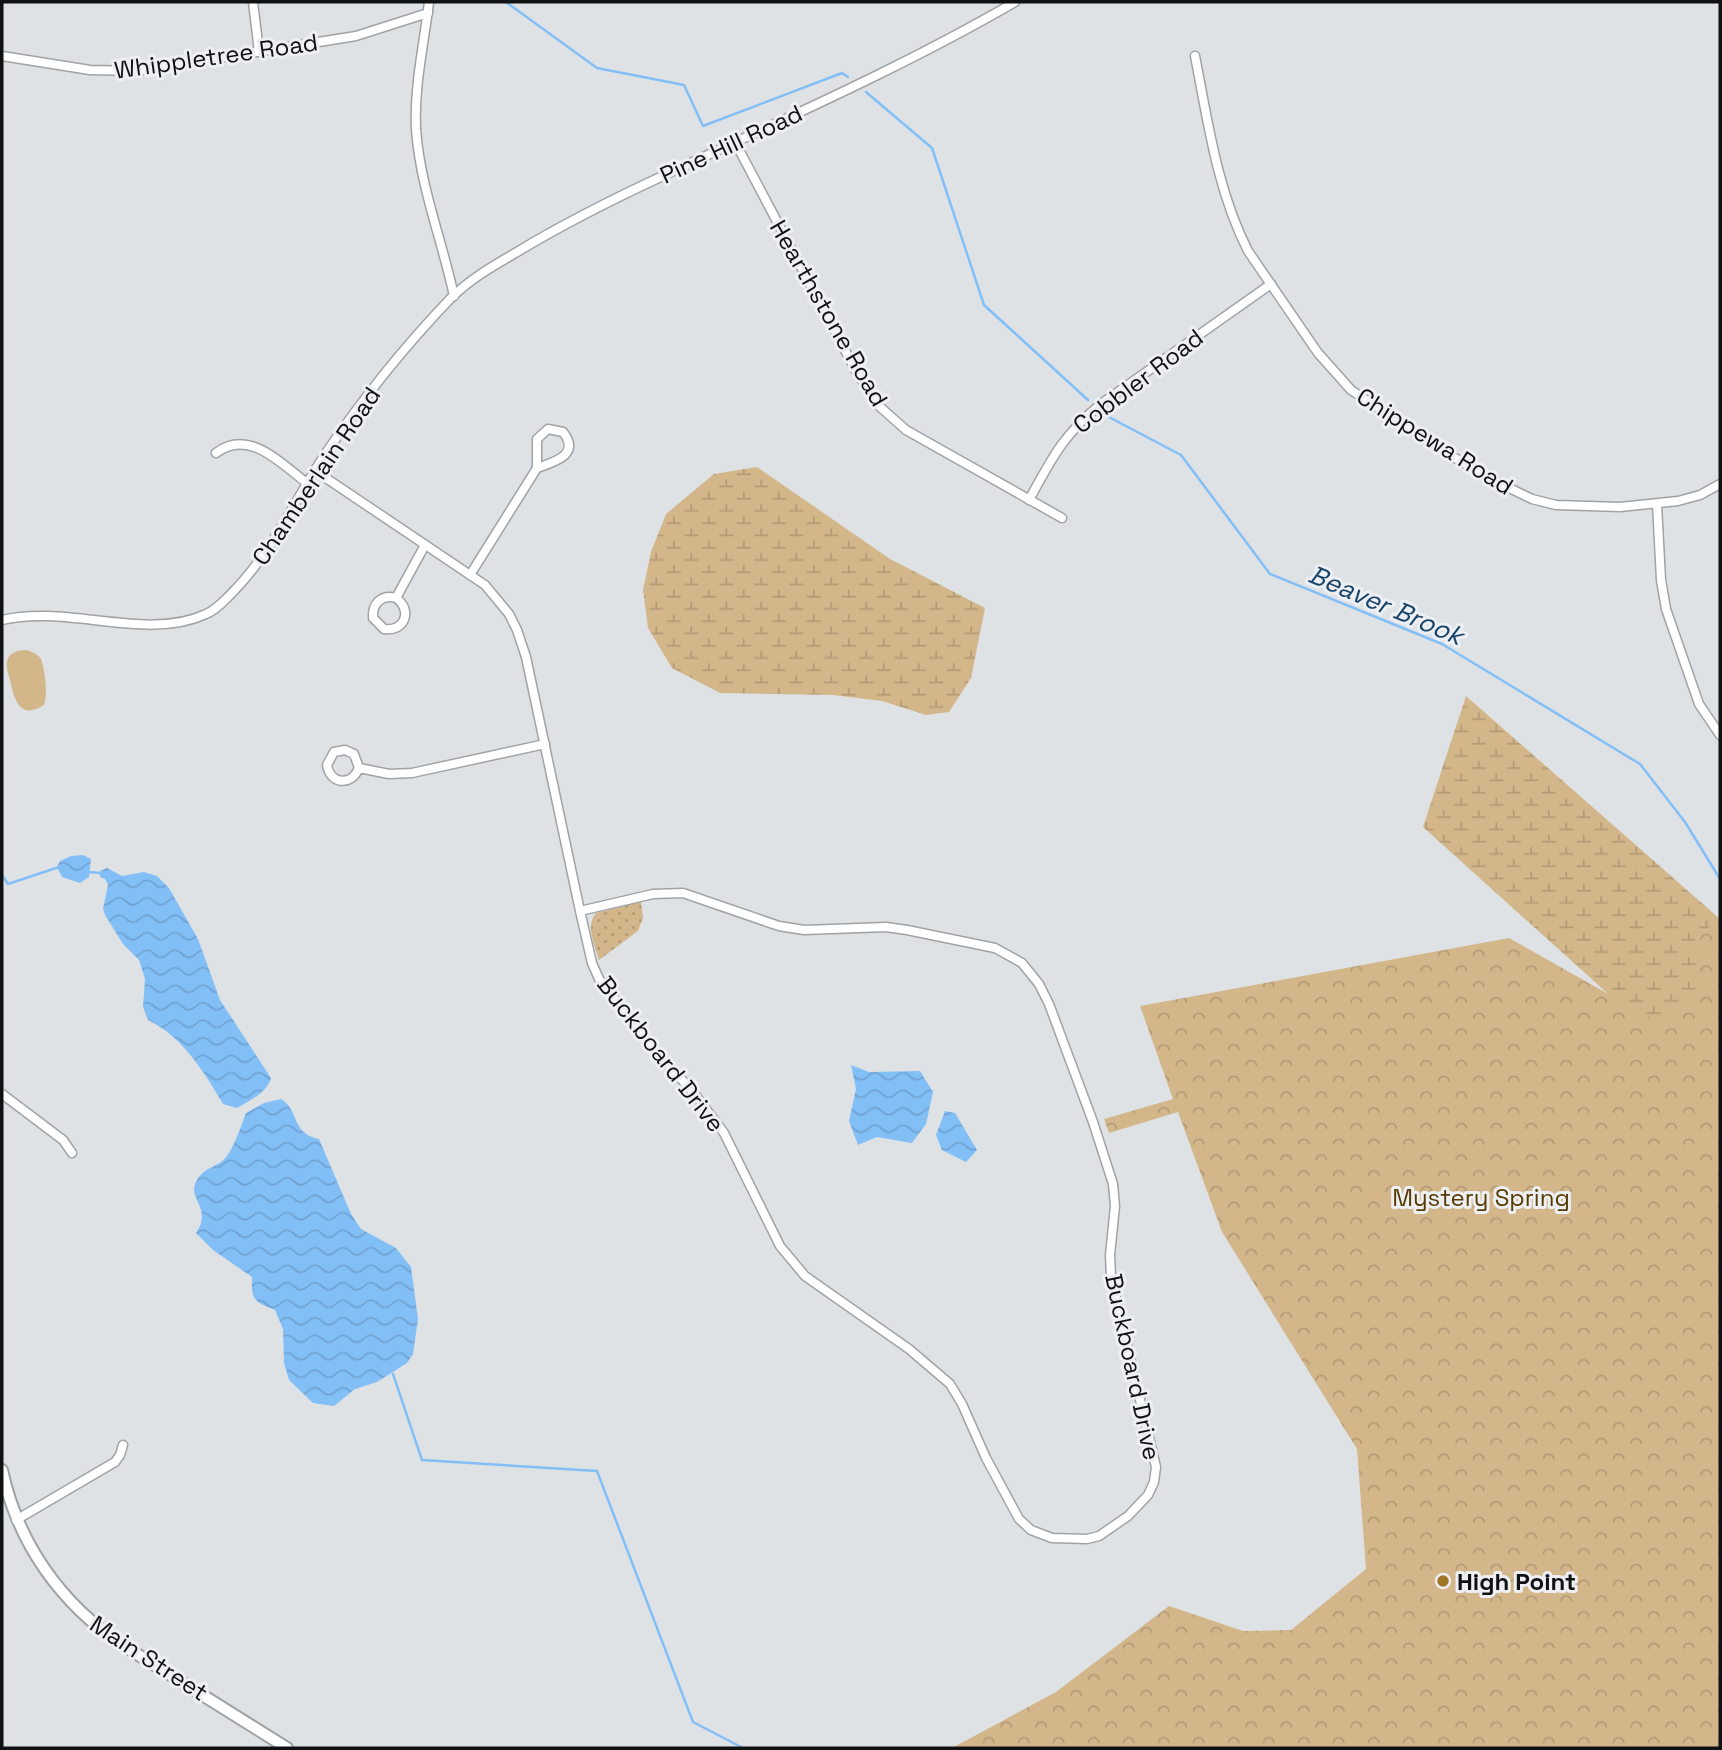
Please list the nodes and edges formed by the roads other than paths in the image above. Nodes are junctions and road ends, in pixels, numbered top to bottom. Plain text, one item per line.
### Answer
1 (253, 2) edge
2 (429, 2) edge
3 (1015, 2) edge
4 (428, 13) junction
5 (259, 51) junction
6 (2, 56) edge
7 (1195, 56) dead end
8 (735, 142) junction
9 (1271, 284) junction
10 (453, 296) junction
11 (216, 453) dead end
12 (537, 468) junction
13 (314, 470) junction
14 (307, 483) junction
15 (1720, 484) edge
16 (1029, 500) junction
17 (1657, 504) junction
18 (1062, 518) dead end
19 (425, 545) junction
20 (470, 575) junction
21 (396, 598) junction
22 (2, 620) edge
23 (1720, 735) edge
24 (545, 744) junction
25 (359, 768) junction
26 (580, 911) junction
27 (2, 1094) edge
28 (72, 1153) dead end
29 (123, 1445) dead end
30 (2, 1470) edge
31 (16, 1520) junction
32 (287, 1748) edge

1 - 5 street
2 - 4 street
3 - 8 street, Pine Hill Road
4 - 5 street, Whippletree Road
4 - 10 street
5 - 6 street, Whippletree Road
7 - 9 street, Chippewa Road
8 - 10 street, Pine Hill Road
8 - 16 street, Hearthstone Road
9 - 16 street, Cobbler Road
9 - 17 street, Chippewa Road
10 - 13 street, Chamberlain Road
11 - 14 street
12 - 12 street
12 - 20 street
13 - 14 street, Chamberlain Road
13 - 19 street, Buckboard Drive
14 - 22 street, Chamberlain Road
15 - 17 street, Chippewa Road
16 - 18 street, Hearthstone Road
17 - 23 street
19 - 20 street, Buckboard Drive
19 - 21 street
20 - 24 street, Buckboard Drive
21 - 21 street
24 - 25 street
24 - 26 street, Buckboard Drive
25 - 25 street
26 - 26 street, Buckboard Drive
27 - 28 street
29 - 31 street
30 - 31 main road, Main Street
31 - 32 main road, Main Street

